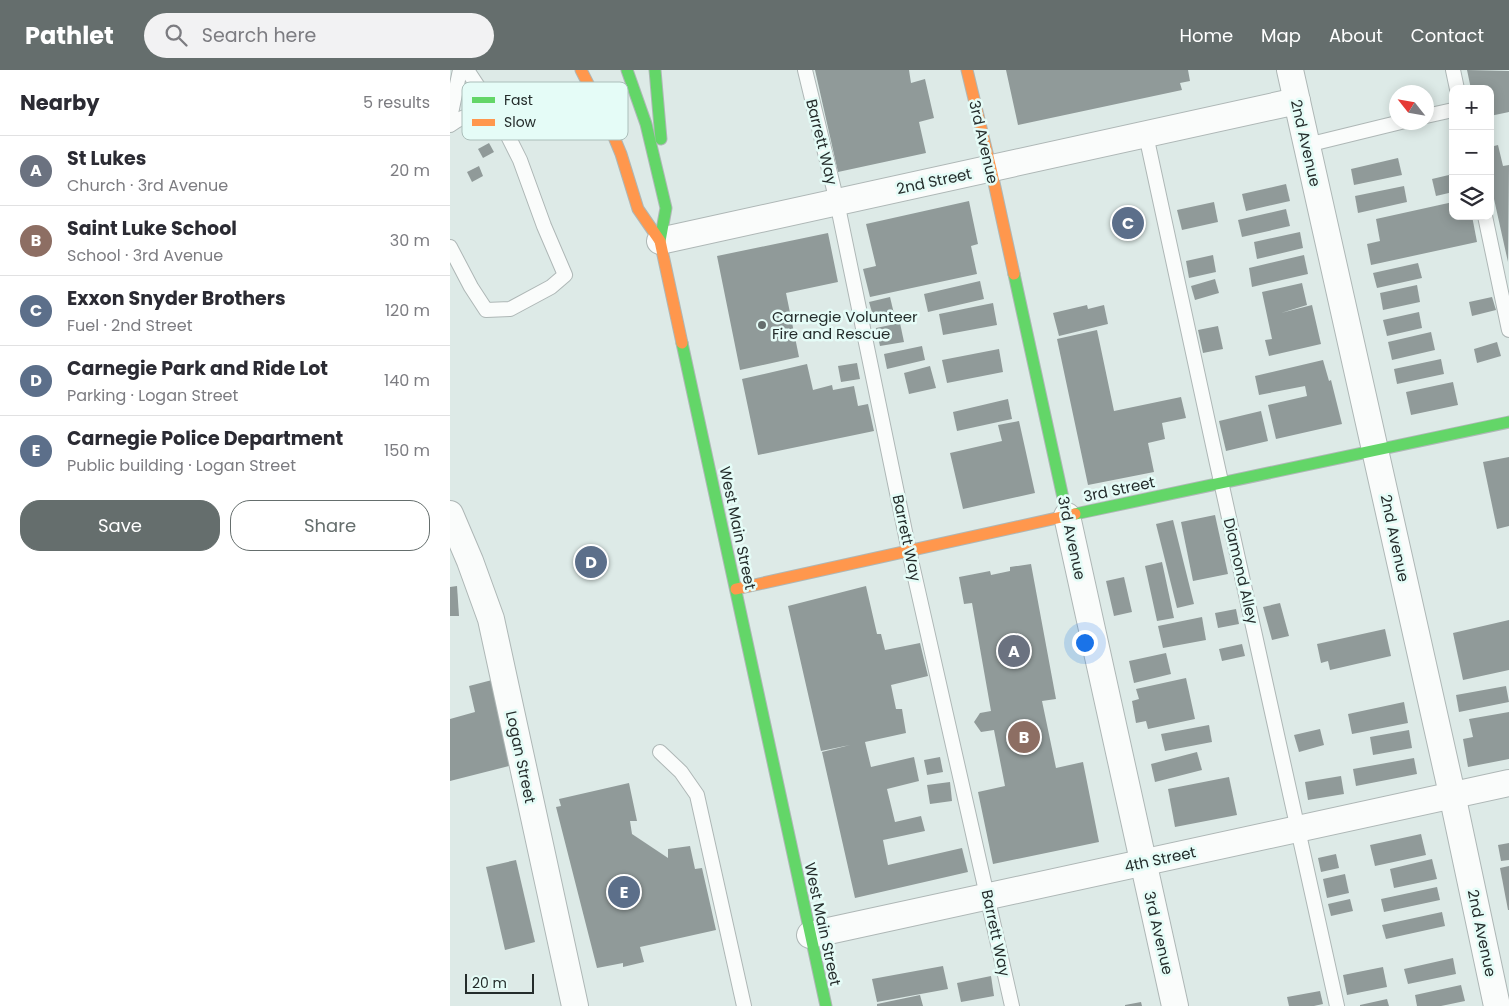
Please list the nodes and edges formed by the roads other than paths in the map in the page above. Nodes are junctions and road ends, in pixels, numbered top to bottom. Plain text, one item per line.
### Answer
1 (460, 70) edge
2 (467, 70) edge
3 (581, 70) edge
4 (627, 70) edge
5 (655, 70) edge
6 (805, 70) edge
7 (967, 70) edge
8 (1290, 70) edge
9 (1453, 70) edge
10 (474, 82) edge
11 (587, 82) edge
12 (1456, 85) edge
13 (1297, 101) junction
14 (1449, 111) edge
15 (1434, 114) edge
16 (462, 117) edge
17 (450, 118) edge
18 (450, 125) edge
19 (1389, 125) edge
20 (1146, 135) junction
21 (510, 140) edge
22 (616, 140) edge
23 (1307, 145) junction
24 (991, 169) junction
25 (837, 202) junction
26 (666, 208) junction
27 (1486, 220) edge
28 (660, 241) junction
29 (450, 247) edge
30 (1509, 330) edge
31 (1509, 422) edge
32 (1375, 451) junction
33 (1221, 483) junction
34 (450, 514) edge
35 (1067, 516) junction
36 (909, 551) junction
37 (736, 589) junction
38 (660, 752) dead end
39 (1509, 783) edge
40 (1452, 794) junction
41 (1299, 828) junction
42 (1143, 862) junction
43 (988, 896) junction
44 (810, 935) junction
45 (575, 1006) edge
46 (744, 1006) edge
47 (826, 1006) edge
48 (1012, 1006) edge
49 (1175, 1006) edge
50 (1337, 1006) edge
51 (1497, 1006) edge

1 - 17 lane
2 - 10 lane
3 - 11 main road, West Main Street
4 - 26 main road
5 - 26 main road
6 - 25 lane, Barrett Way
7 - 24 main road, 3rd Avenue
8 - 13 street, 2nd Avenue
9 - 12 lane
13 - 20 street, 2nd Street
13 - 23 street, 2nd Avenue
14 - 15 lane
16 - 18 lane
19 - 23 lane
20 - 24 street, 2nd Street
20 - 33 lane, Diamond Alley
21 - 29 lane
22 - 28 main road, West Main Street
23 - 32 street, 2nd Avenue
24 - 25 street, 2nd Street
24 - 35 main road, 3rd Avenue
25 - 28 street, 2nd Street
25 - 36 lane, Barrett Way
26 - 28 main road
27 - 30 lane
28 - 37 main road, West Main Street
31 - 32 main road, 3rd Street
32 - 33 main road, 3rd Street
32 - 40 street, 2nd Avenue
33 - 35 main road, 3rd Street
33 - 41 lane, Diamond Alley
34 - 45 street, Logan Street
35 - 36 main road, 3rd Street
35 - 42 street, 3rd Avenue
36 - 37 main road, 3rd Street
36 - 43 lane, Barrett Way
37 - 44 main road, West Main Street
38 - 46 lane
39 - 40 street, 4th Street
40 - 41 street, 4th Street
40 - 51 street, 2nd Avenue
41 - 42 street, 4th Street
41 - 50 lane, Diamond Alley
42 - 43 street, 4th Street
42 - 49 street, 3rd Avenue
43 - 44 street, 4th Street
43 - 48 lane, Barrett Way
44 - 47 main road, West Main Street

